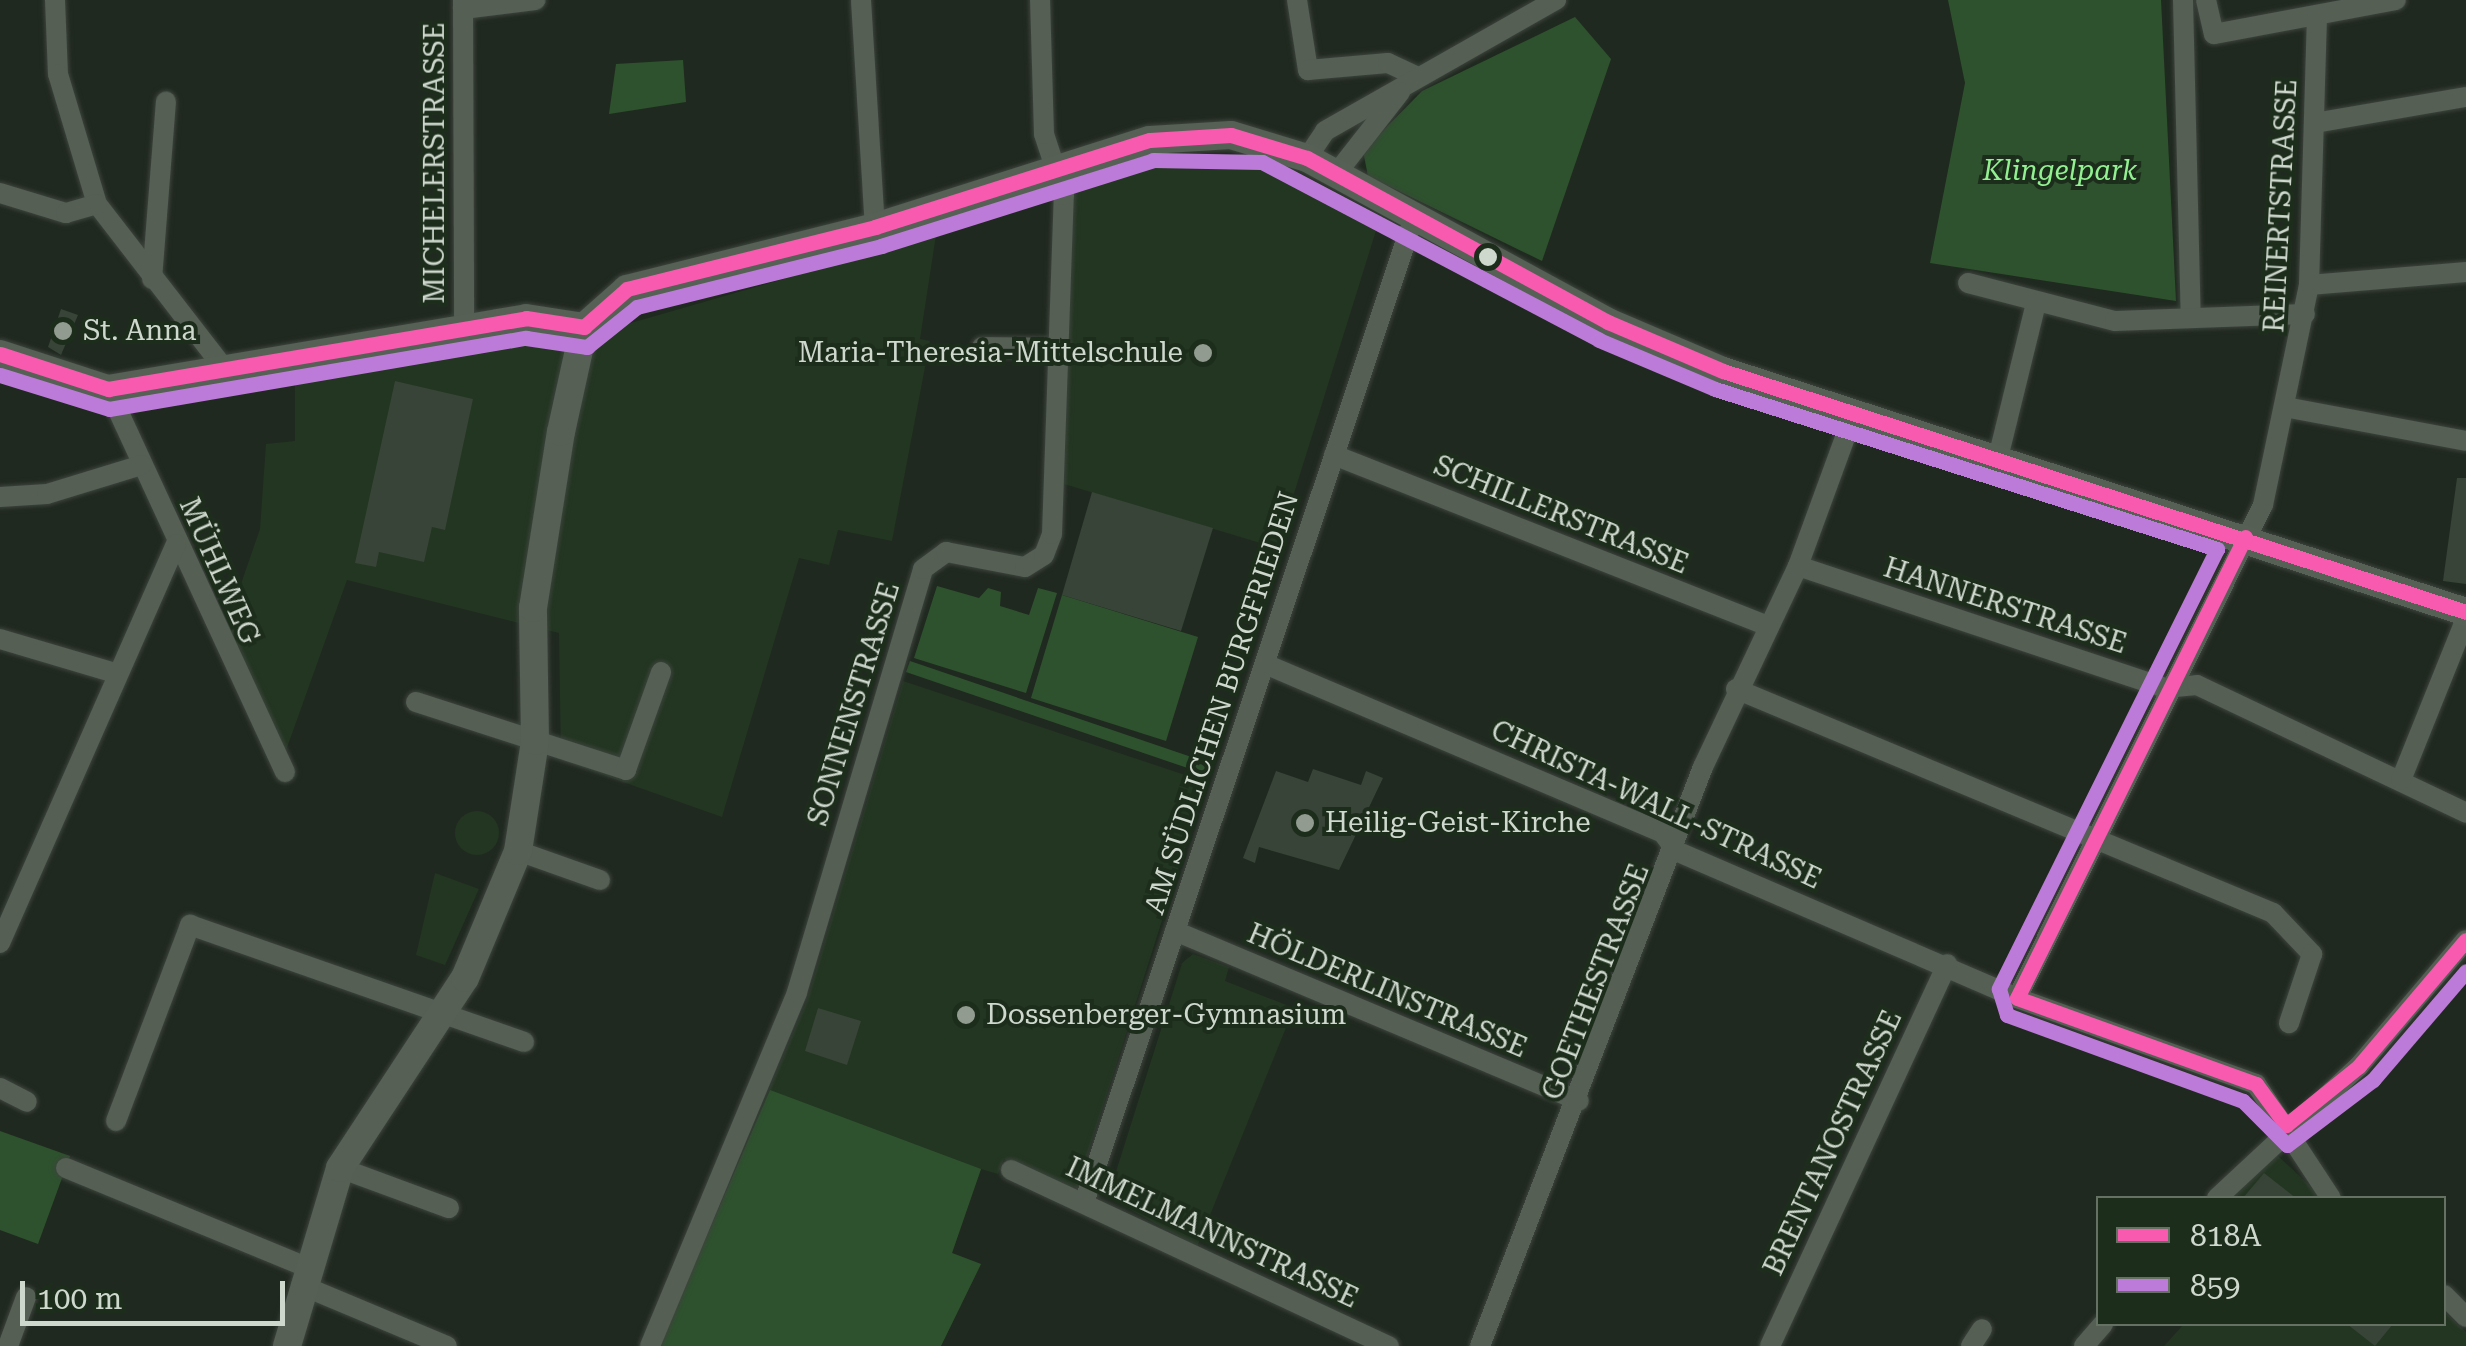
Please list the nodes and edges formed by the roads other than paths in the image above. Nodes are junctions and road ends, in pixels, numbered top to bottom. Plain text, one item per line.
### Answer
1 (56, 0) edge
2 (535, 0) edge
3 (861, 0) edge
4 (1040, 0) edge
5 (1297, 0) edge
6 (1556, 0) edge
7 (2184, 0) edge
8 (2206, 0) edge
9 (2396, 0) edge
10 (463, 4) edge
11 (2317, 15) junction
12 (1414, 75) junction
13 (2466, 97) edge
14 (166, 102) dead end
15 (2315, 123) junction
16 (1307, 158) junction
17 (1052, 168) junction
18 (1336, 174) junction
19 (0, 193) edge
20 (96, 204) junction
21 (1413, 220) junction
22 (875, 226) junction
23 (2466, 272) edge
24 (152, 278) junction
25 (1968, 283) dead end
26 (2308, 286) junction
27 (2035, 308) junction
28 (2305, 314) junction
29 (2191, 317) junction
30 (464, 326) junction
31 (584, 327) junction
32 (982, 347) dead end
33 (1061, 348) junction
34 (0, 354) edge
35 (227, 372) junction
36 (108, 388) junction
37 (2290, 408) junction
38 (1853, 416) junction
39 (2466, 442) edge
40 (1334, 454) junction
41 (1997, 462) junction
42 (142, 465) junction
43 (0, 497) edge
44 (2245, 537) junction
45 (176, 544) junction
46 (1798, 566) junction
47 (2466, 615) edge
48 (1768, 626) junction
49 (0, 639) edge
50 (1265, 664) junction
51 (662, 672) dead end
52 (118, 674) junction
53 (2164, 688) junction
54 (1736, 689) junction
55 (416, 702) dead end
56 (535, 741) junction
57 (285, 772) dead end
58 (2400, 780) junction
59 (2466, 813) edge
60 (2095, 840) junction
61 (518, 851) junction
62 (1676, 851) junction
63 (600, 880) dead end
64 (1175, 931) junction
65 (2466, 940) edge
66 (0, 944) edge
67 (1947, 964) junction
68 (2018, 998) junction
69 (444, 1011) junction
70 (2290, 1023) dead end
71 (524, 1042) dead end
72 (0, 1088) edge
73 (1579, 1101) junction
74 (27, 1102) dead end
75 (116, 1121) dead end
76 (2286, 1125) junction
77 (66, 1168) dead end
78 (340, 1168) junction
79 (1011, 1170) dead end
80 (2219, 1196) edge
81 (2330, 1196) edge
82 (1084, 1203) junction
83 (449, 1208) dead end
84 (303, 1276) junction
85 (26, 1297) dead end
86 (2446, 1297) edge
87 (2466, 1316) edge
88 (2101, 1326) edge
89 (8, 1346) edge
90 (287, 1346) edge
91 (448, 1346) edge
92 (650, 1346) edge
93 (1389, 1346) edge
94 (1480, 1346) edge
95 (1770, 1346) edge
96 (2084, 1346) edge

1 - 20 street
2 - 10 street
3 - 22 street
4 - 17 street, SONNENSTRASSE
5 - 12 street
6 - 12 street
7 - 29 street
8 - 11 street
9 - 11 street
10 - 30 street, MICHELERSTRASSE
11 - 15 street, REINERTSTRASSE
12 - 16 street
12 - 18 street
13 - 15 street
14 - 24 street
15 - 26 street, REINERTSTRASSE
16 - 17 street
16 - 18 street
17 - 22 street
17 - 33 street, SONNENSTRASSE
18 - 21 street
19 - 20 street
20 - 24 street
21 - 38 street
21 - 40 street, AM SÜDLICHEN BURGFRIEDEN
22 - 31 street
23 - 26 street
24 - 35 street
25 - 27 street
26 - 28 street, REINERTSTRASSE
27 - 29 street
27 - 41 street
28 - 29 street
28 - 37 street, REINERTSTRASSE
30 - 31 street
30 - 35 street
31 - 56 street
32 - 33 street
33 - 92 street, SONNENSTRASSE
34 - 36 street
35 - 36 street
36 - 42 street, MÜHLWEG
37 - 39 street
37 - 44 street, REINERTSTRASSE
38 - 41 street
38 - 46 street, GOETHESTRASSE
40 - 48 street, SCHILLERSTRASSE
40 - 50 street, AM SÜDLICHEN BURGFRIEDEN
41 - 44 street
42 - 43 street
42 - 45 street, MÜHLWEG
44 - 47 street
44 - 53 street, REINERTSTRASSE
45 - 52 street
45 - 57 street, MÜHLWEG
46 - 48 street, GOETHESTRASSE
46 - 53 street, HANNERSTRASSE
47 - 58 street
48 - 54 street, GOETHESTRASSE
49 - 52 street
50 - 62 street, CHRISTA-WALL-STRASSE
50 - 64 street, AM SÜDLICHEN BURGFRIEDEN
51 - 56 street
52 - 66 street
53 - 58 street, HANNERSTRASSE
53 - 60 street, REINERTSTRASSE
54 - 60 street
54 - 62 street, GOETHESTRASSE
55 - 56 street
56 - 61 street
58 - 59 street, HANNERSTRASSE
60 - 68 street, REINERTSTRASSE
60 - 70 street
61 - 63 street
61 - 69 street
62 - 67 street, CHRISTA-WALL-STRASSE
62 - 73 street, GOETHESTRASSE
64 - 73 street, HÖLDERLINSTRASSE
64 - 82 street, AM SÜDLICHEN BURGFRIEDEN
65 - 76 street
67 - 68 street, CHRISTA-WALL-STRASSE
67 - 95 street, BRENTANOSTRASSE
68 - 76 street, CHRISTA-WALL-STRASSE
69 - 71 street
69 - 75 street
69 - 78 street
72 - 74 street
73 - 94 street, GOETHESTRASSE
76 - 80 street
76 - 81 street, CHRISTA-WALL-STRASSE
77 - 84 street
78 - 83 street
78 - 84 street
79 - 82 street, IMMELMANNSTRASSE
82 - 93 street, IMMELMANNSTRASSE
84 - 90 street
84 - 91 street
85 - 89 street
86 - 87 street
88 - 96 street

